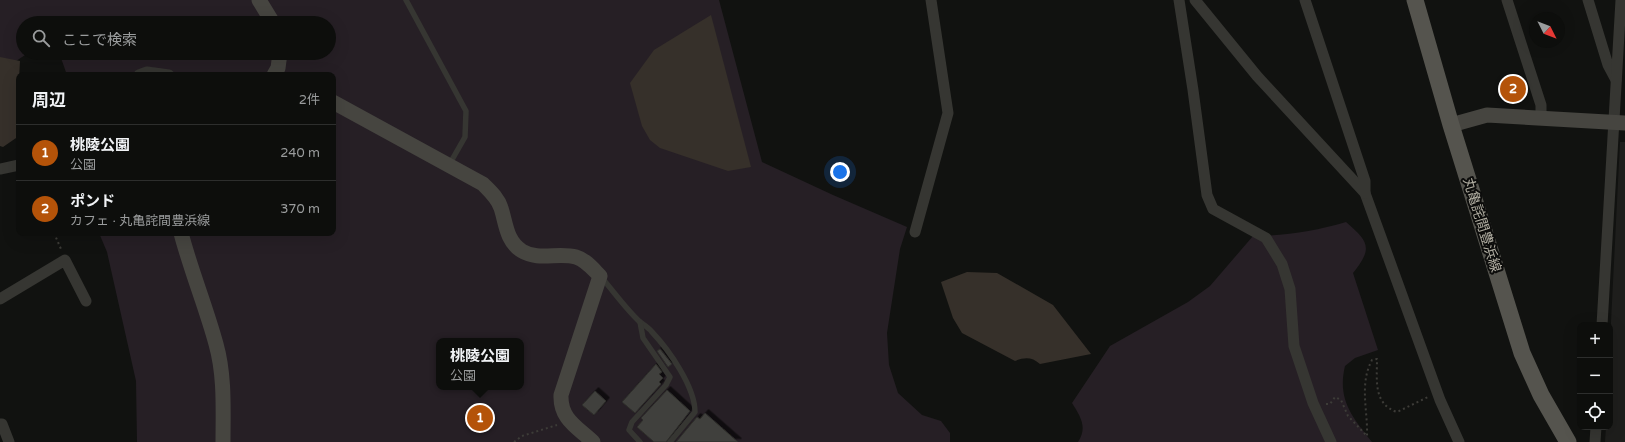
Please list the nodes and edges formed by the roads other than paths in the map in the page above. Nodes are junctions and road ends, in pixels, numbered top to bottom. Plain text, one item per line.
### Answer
1 (259, 0) edge
2 (406, 0) edge
3 (931, 0) edge
4 (1178, 0) edge
5 (1195, 0) edge
6 (1305, 0) edge
7 (1415, 0) edge
8 (1508, 0) edge
9 (1588, 0) edge
10 (1621, 0) edge
11 (269, 16) edge
12 (279, 60) edge
13 (278, 72) edge
14 (1616, 81) junction
15 (336, 104) edge
16 (1541, 119) junction
17 (1619, 123) edge
18 (1451, 125) junction
19 (449, 165) junction
20 (16, 166) edge
21 (0, 169) edge
22 (1365, 193) junction
23 (915, 232) dead end
24 (182, 236) edge
25 (600, 276) junction
26 (0, 299) edge
27 (86, 301) dead end
28 (640, 322) junction
29 (1602, 322) edge
30 (0, 424) edge
31 (1596, 430) edge
32 (9, 442) edge
33 (223, 442) edge
34 (594, 442) edge
35 (640, 442) edge
36 (670, 442) edge
37 (1331, 442) edge
38 (1459, 442) edge
39 (1568, 442) edge
40 (1595, 442) edge

1 - 11 street
2 - 19 lane
3 - 23 street
4 - 37 street
5 - 22 street
6 - 22 street
7 - 18 main road, 丸亀詫間豊浜線
8 - 16 street
9 - 14 street
10 - 14 street
12 - 13 street
14 - 17 street
15 - 19 street
16 - 17 street
16 - 18 street
17 - 29 street
18 - 39 main road, 丸亀詫間豊浜線
19 - 25 street
20 - 21 street
22 - 38 street
24 - 33 street
25 - 28 lane
25 - 34 street
26 - 27 street
28 - 35 lane
28 - 36 lane
30 - 32 street
31 - 40 street

